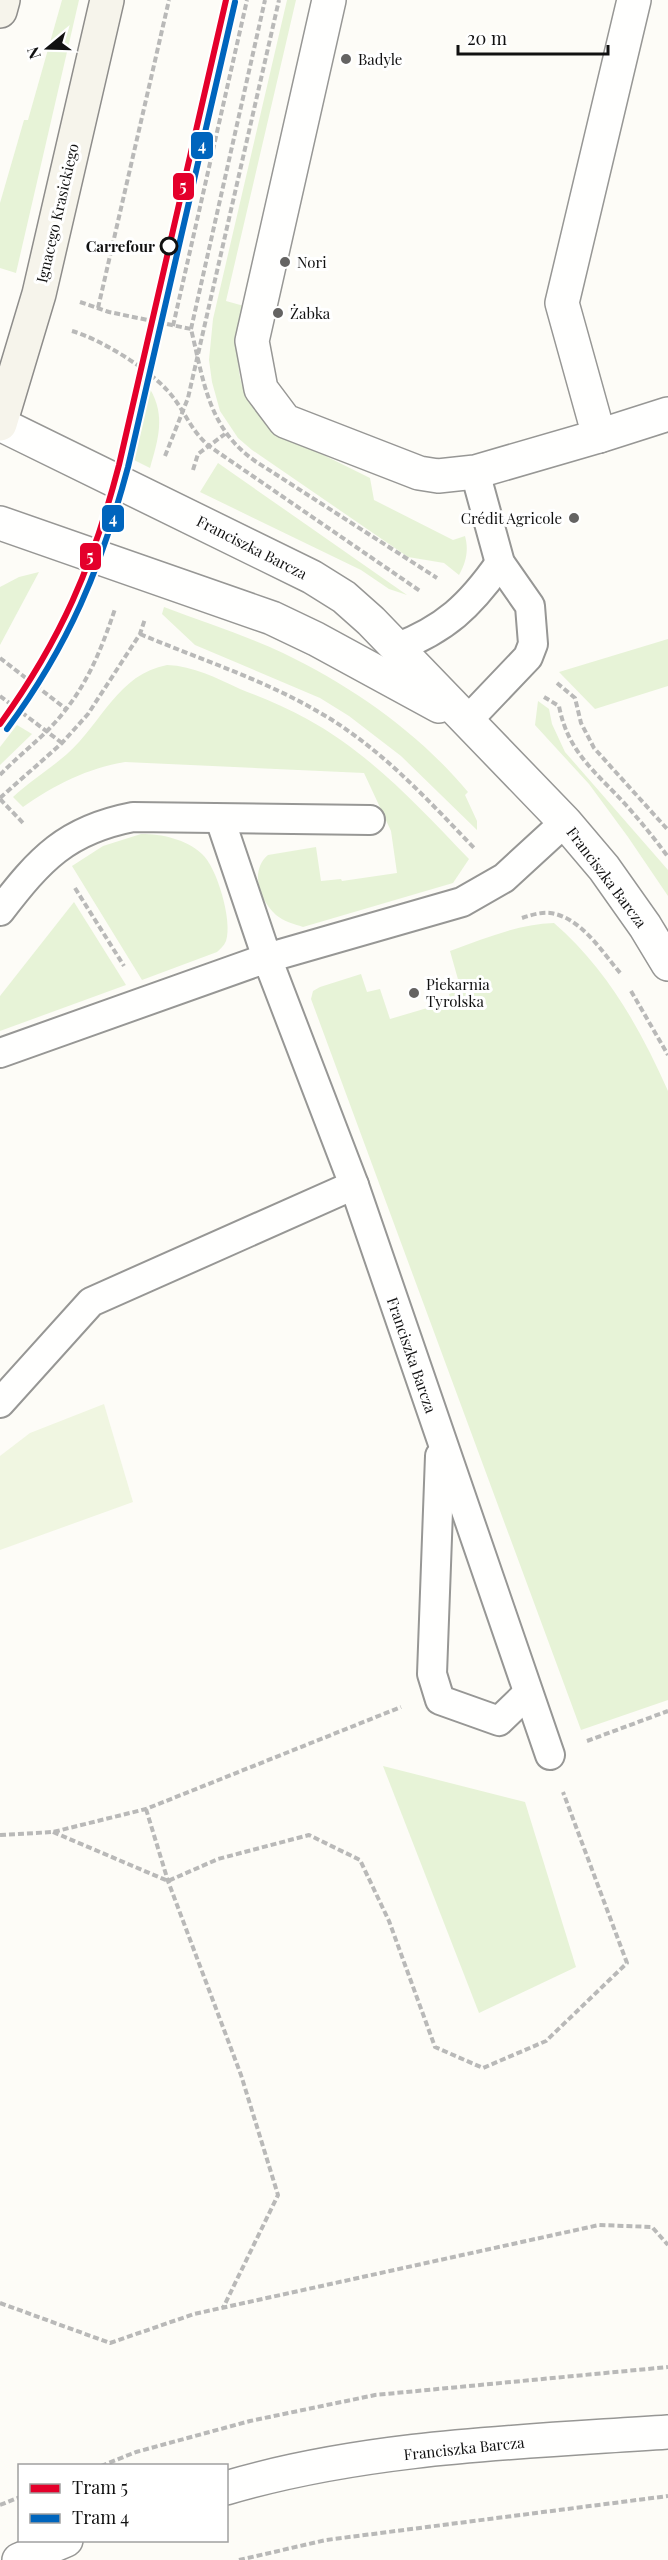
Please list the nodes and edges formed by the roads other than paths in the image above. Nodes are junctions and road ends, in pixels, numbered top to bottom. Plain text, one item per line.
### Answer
1 (3, 0) edge
2 (107, 0) edge
3 (329, 0) edge
4 (634, 0) edge
5 (0, 11) edge
6 (668, 414) edge
7 (0, 424) edge
8 (599, 436) junction
9 (475, 472) junction
10 (0, 523) edge
11 (500, 563) junction
12 (396, 648) junction
13 (467, 721) junction
14 (220, 819) junction
15 (370, 820) dead end
16 (565, 822) junction
17 (0, 911) edge
18 (267, 958) junction
19 (668, 964) edge
20 (0, 1053) edge
21 (354, 1185) junction
22 (0, 1402) edge
23 (441, 1439) junction
24 (528, 1693) junction
25 (550, 1755) road end
26 (668, 2432) edge
27 (228, 2487) edge
28 (64, 2542) edge
29 (19, 2560) edge

1 - 5 main road
2 - 7 main road, Ignacego Krasickiego
3 - 9 street
4 - 8 street
6 - 8 street
7 - 12 street, Franciszka Barcza
8 - 9 street
9 - 11 lane
10 - 13 street, Franciszka Barcza
11 - 12 lane
11 - 13 lane
12 - 13 street, Franciszka Barcza
13 - 16 street, Franciszka Barcza
14 - 15 lane
14 - 17 lane
14 - 18 lane, Franciszka Barcza
16 - 18 lane, Franciszka Barcza
16 - 19 street, Franciszka Barcza
18 - 20 lane
18 - 21 lane, Franciszka Barcza
21 - 22 lane
21 - 23 lane, Franciszka Barcza
23 - 24 lane, Franciszka Barcza
23 - 24 lane
24 - 25 lane, Franciszka Barcza
26 - 27 street, Franciszka Barcza
28 - 29 street

